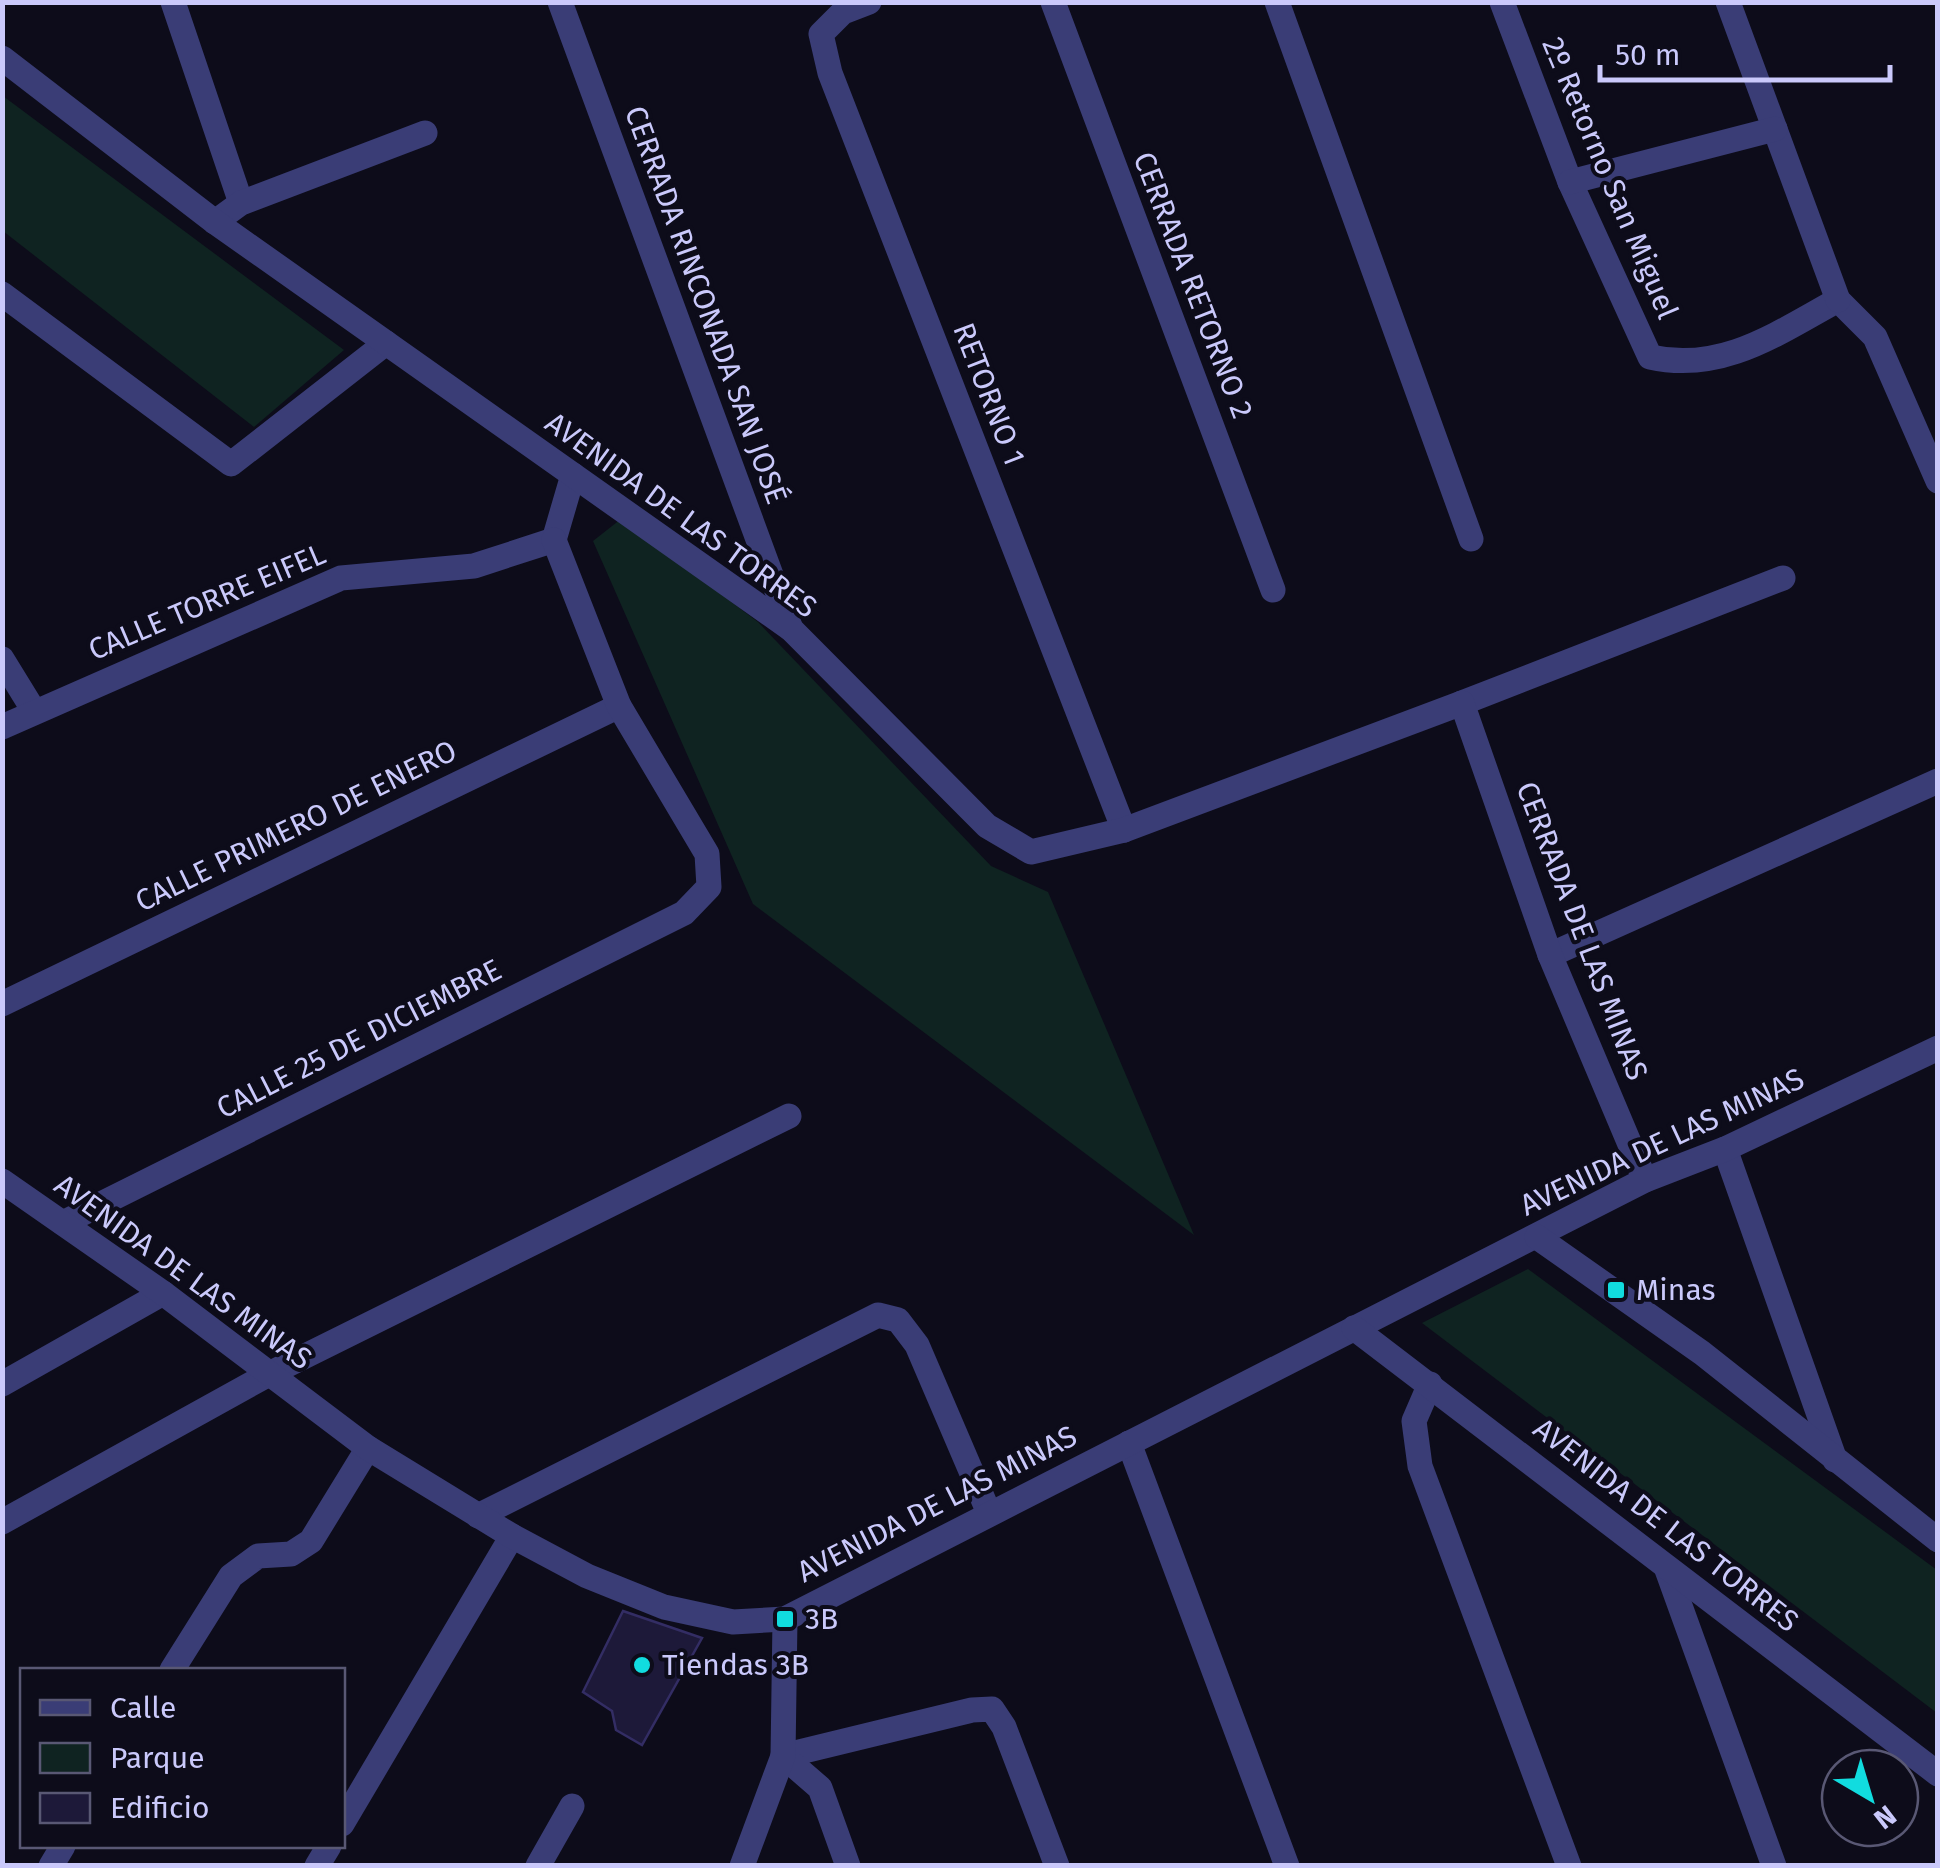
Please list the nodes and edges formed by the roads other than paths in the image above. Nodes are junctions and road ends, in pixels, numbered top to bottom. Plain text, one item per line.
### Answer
1 (172, 2) edge
2 (560, 2) edge
3 (869, 2) edge
4 (1052, 2) edge
5 (1277, 2) edge
6 (1502, 2) edge
7 (1728, 2) edge
8 (2, 58) edge
9 (1775, 129) junction
10 (425, 133) dead end
11 (1570, 182) junction
12 (241, 203) junction
13 (215, 222) junction
14 (2, 294) edge
15 (1838, 300) junction
16 (386, 343) junction
17 (573, 475) junction
18 (1938, 480) edge
19 (554, 540) junction
20 (1472, 540) dead end
21 (1783, 578) dead end
22 (1272, 590) dead end
23 (791, 630) junction
24 (2, 659) edge
25 (1462, 703) junction
26 (618, 706) junction
27 (34, 711) junction
28 (2, 727) edge
29 (1938, 781) edge
30 (1124, 830) junction
31 (1550, 955) junction
32 (2, 1004) edge
33 (1938, 1048) edge
34 (788, 1116) dead end
35 (1724, 1149) junction
36 (2, 1180) edge
37 (1646, 1180) junction
38 (63, 1223) junction
39 (1537, 1237) junction
40 (163, 1293) junction
41 (1354, 1328) junction
42 (269, 1374) junction
43 (2, 1384) edge
44 (1430, 1384) junction
45 (1129, 1443) junction
46 (368, 1448) junction
47 (1834, 1460) junction
48 (989, 1513) junction
49 (478, 1516) junction
50 (2, 1522) edge
51 (512, 1536) junction
52 (1938, 1540) edge
53 (1666, 1567) junction
54 (785, 1618) junction
55 (173, 1668) edge
56 (783, 1756) junction
57 (1938, 1774) edge
58 (572, 1806) dead end
59 (345, 1819) edge
60 (538, 1866) edge
61 (742, 1866) edge
62 (848, 1866) edge
63 (1057, 1866) edge
64 (1287, 1866) edge
65 (1570, 1866) edge
66 (1774, 1866) edge

1 - 12 street
2 - 23 street, CERRADA RINCONADA SAN JOSÉ
3 - 30 street, RETORNO 1
4 - 22 street, CERRADA RETORNO 2
5 - 20 street
6 - 11 street, 2º Retorno San Miguel
7 - 9 street
8 - 13 street, AVENIDA DE LAS TORRES
9 - 11 street
9 - 15 street
10 - 12 street
11 - 15 street, 2º Retorno San Miguel
12 - 13 street
13 - 16 street, AVENIDA DE LAS TORRES
14 - 16 street
15 - 18 street
16 - 17 street, AVENIDA DE LAS TORRES
17 - 19 street
17 - 23 street, AVENIDA DE LAS TORRES
19 - 26 street
19 - 27 street, CALLE TORRE EIFEL
21 - 25 street
23 - 30 street, AVENIDA DE LAS TORRES
24 - 27 street
25 - 30 street
25 - 31 street, CERRADA DE LAS MINAS
26 - 32 street, CALLE PRIMERO DE ENERO
26 - 38 street, CALLE 25 DE DICIEMBRE
27 - 28 street, CALLE TORRE EIFEL
29 - 31 street
31 - 37 street, CERRADA DE LAS MINAS
33 - 35 street, AVENIDA DE LAS MINAS
34 - 42 street
35 - 37 street, AVENIDA DE LAS MINAS
35 - 47 street
36 - 38 street, AVENIDA DE LAS MINAS
37 - 39 street, AVENIDA DE LAS MINAS
38 - 40 street, AVENIDA DE LAS MINAS
39 - 41 street, AVENIDA DE LAS MINAS
39 - 47 street
40 - 42 street, AVENIDA DE LAS MINAS
40 - 43 street
41 - 44 street, AVENIDA DE LAS TORRES
41 - 45 street, AVENIDA DE LAS MINAS
42 - 46 street, AVENIDA DE LAS MINAS
42 - 50 street
44 - 53 street, AVENIDA DE LAS TORRES
44 - 65 street
45 - 48 street, AVENIDA DE LAS MINAS
45 - 64 street
46 - 49 street, AVENIDA DE LAS MINAS
46 - 55 street
47 - 52 street
48 - 49 street
48 - 54 street, AVENIDA DE LAS MINAS
49 - 51 street, AVENIDA DE LAS MINAS
51 - 54 street, AVENIDA DE LAS MINAS
51 - 59 street
53 - 57 street, AVENIDA DE LAS TORRES
53 - 66 street
54 - 56 street
56 - 61 street
56 - 62 street
56 - 63 street
58 - 60 street

